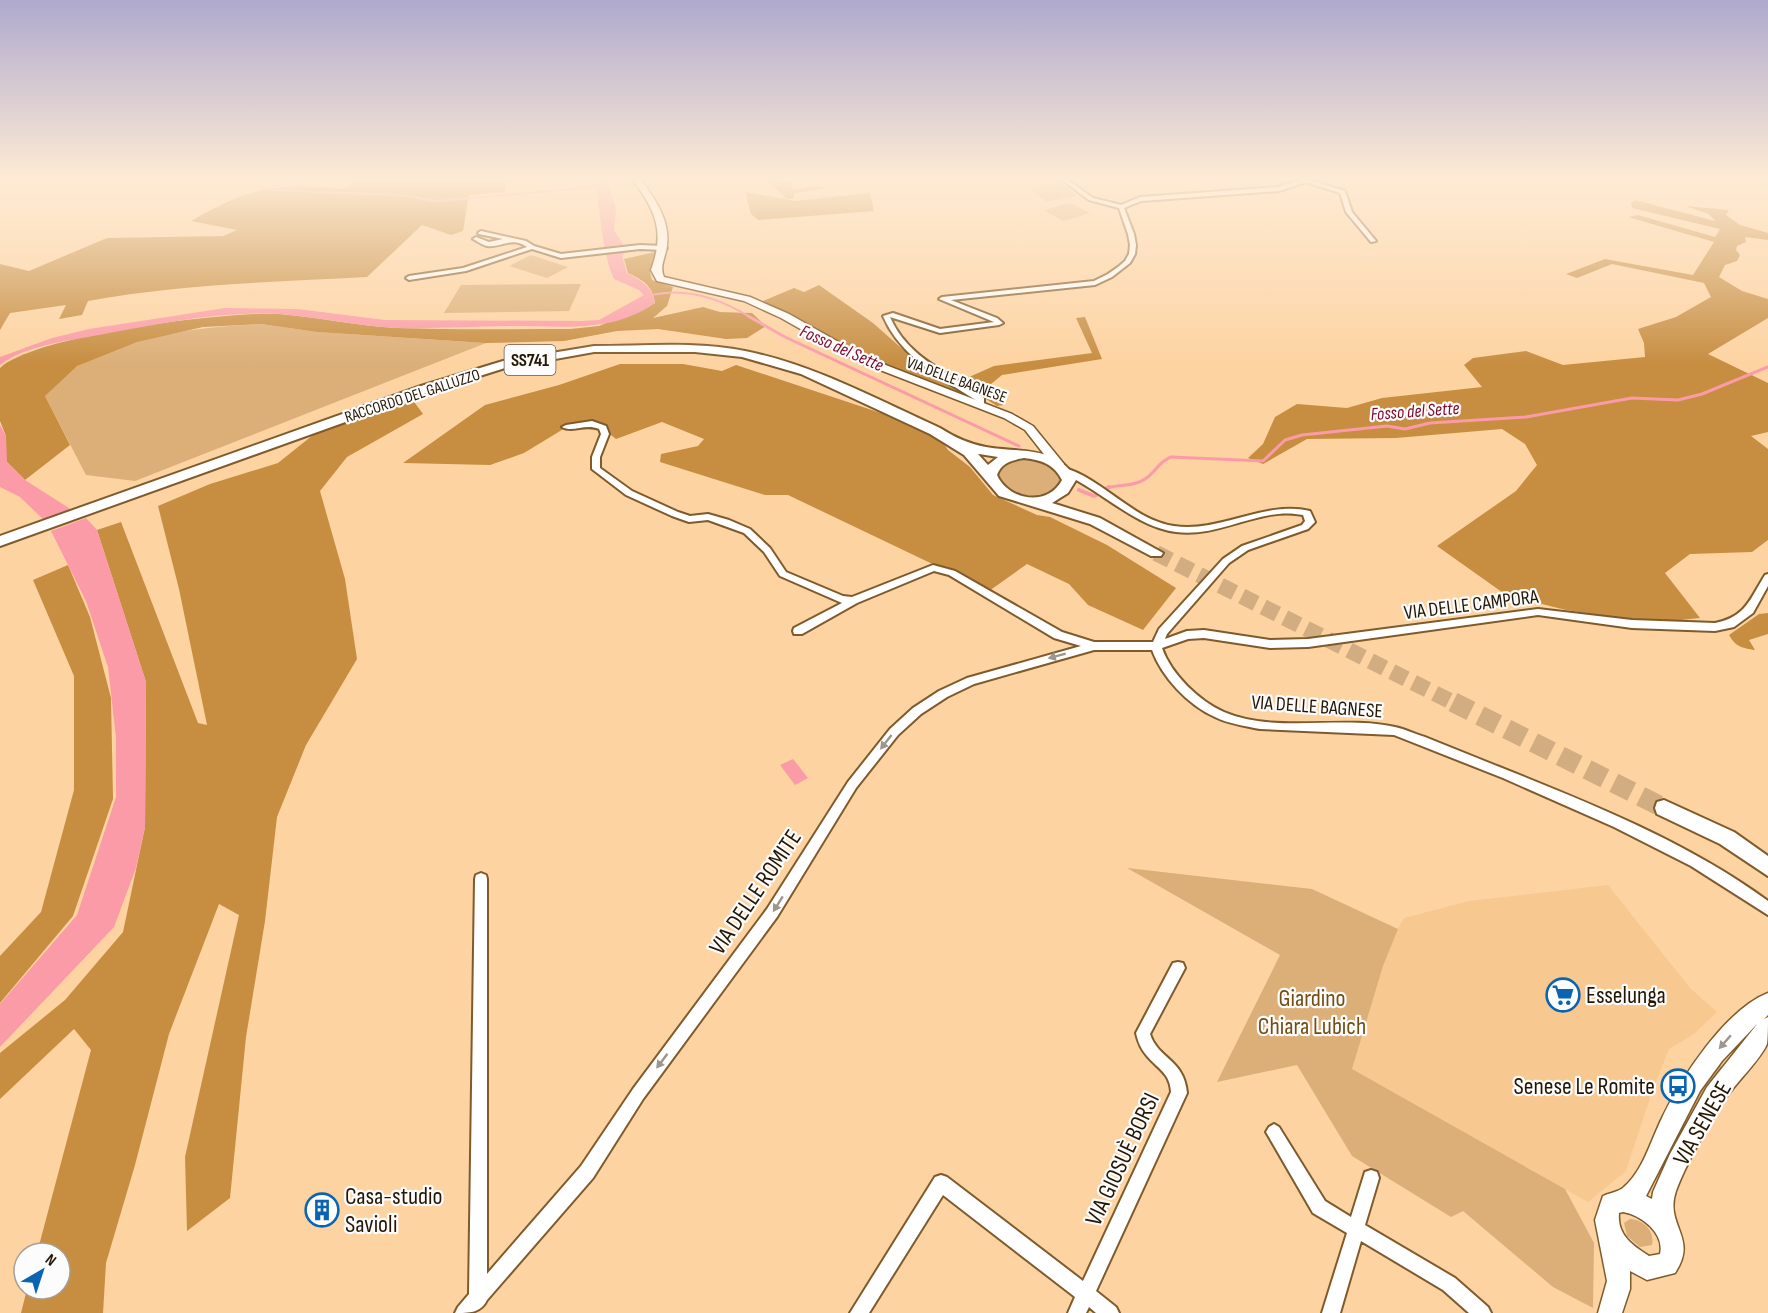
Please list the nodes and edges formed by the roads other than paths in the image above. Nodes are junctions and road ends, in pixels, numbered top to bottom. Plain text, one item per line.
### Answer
1 (484, 241) edge
2 (503, 241) edge
3 (518, 241) edge
4 (663, 241) edge
5 (1134, 241) edge
6 (532, 247) junction
7 (664, 248) junction
8 (409, 278) dead end
9 (981, 404) junction
10 (566, 427) dead end
11 (935, 431) junction
12 (1039, 441) junction
13 (1019, 455) junction
14 (1061, 467) junction
15 (990, 475) junction
16 (1097, 485) junction
17 (1066, 489) junction
18 (1029, 501) junction
19 (1095, 521) junction
20 (0, 542) edge
21 (1156, 553) tunnel mouth
22 (1768, 577) edge
23 (853, 601) junction
24 (798, 631) dead end
25 (1156, 645) junction
26 (1094, 646) junction
27 (1664, 808) tunnel mouth
28 (1726, 838) junction
29 (1768, 851) edge
30 (1768, 867) edge
31 (481, 879) dead end
32 (1768, 909) edge
33 (1178, 968) dead end
34 (1768, 1003) edge
35 (1768, 1027) edge
36 (1274, 1132) dead end
37 (1371, 1178) dead end
38 (1628, 1200) junction
39 (1666, 1228) junction
40 (1356, 1230) junction
41 (1610, 1237) junction
42 (1647, 1268) junction
43 (1619, 1288) junction
44 (1086, 1295) junction
45 (478, 1300) junction
46 (464, 1313) edge
47 (859, 1313) edge
48 (1077, 1313) edge
49 (1110, 1313) edge
50 (1331, 1313) edge
51 (1482, 1313) edge
52 (1611, 1313) edge

1 - 2 street
3 - 6 street
4 - 7 main road, VIA DELLE BAGNESE
5 - 9 street
6 - 7 street
6 - 8 street
7 - 9 main road, VIA DELLE BAGNESE
9 - 12 main road, VIA DELLE BAGNESE
10 - 23 street
11 - 13 main road, RACCORDO DEL GALLUZZO / SS741
11 - 15 main road, RACCORDO DEL GALLUZZO / SS741
11 - 20 main road, RACCORDO DEL GALLUZZO / SS741
12 - 13 main road
12 - 14 main road, VIA DELLE BAGNESE
13 - 14 main road, SS741
13 - 15 main road
14 - 16 street, VIA DELLE BAGNESE
14 - 17 main road
15 - 18 main road, SS741
16 - 17 street
16 - 25 street, VIA DELLE BAGNESE
17 - 18 main road
17 - 19 main road, SS741
18 - 19 main road, SS741
19 - 21 main road, SS741
22 - 25 street, VIA DELLE CAMPORA
23 - 24 street
23 - 26 street
25 - 26 street, VIA DELLE ROMITE
25 - 32 street, VIA DELLE BAGNESE
26 -> 45 street, VIA DELLE ROMITE
27 - 28 main road
28 - 29 main road
28 - 30 main road
31 - 45 street
33 - 44 street, VIA GIOSUÈ BORSI
34 -> 38 main road, VIA SENESE
35 - 39 main road, VIA SENESE
36 - 40 street
37 - 40 street
38 - 39 main road
38 - 41 main road, VIA SENESE
39 - 42 main road, VIA SENESE
40 - 50 street
40 - 51 street
41 - 42 main road
41 - 43 main road, VIA SENESE
42 - 43 main road, VIA SENESE
43 - 52 main road, VIA SENESE
44 - 47 street
44 - 48 street, VIA GIOSUÈ BORSI
44 - 49 street
45 - 46 street, VIA DELLE ROMITE

